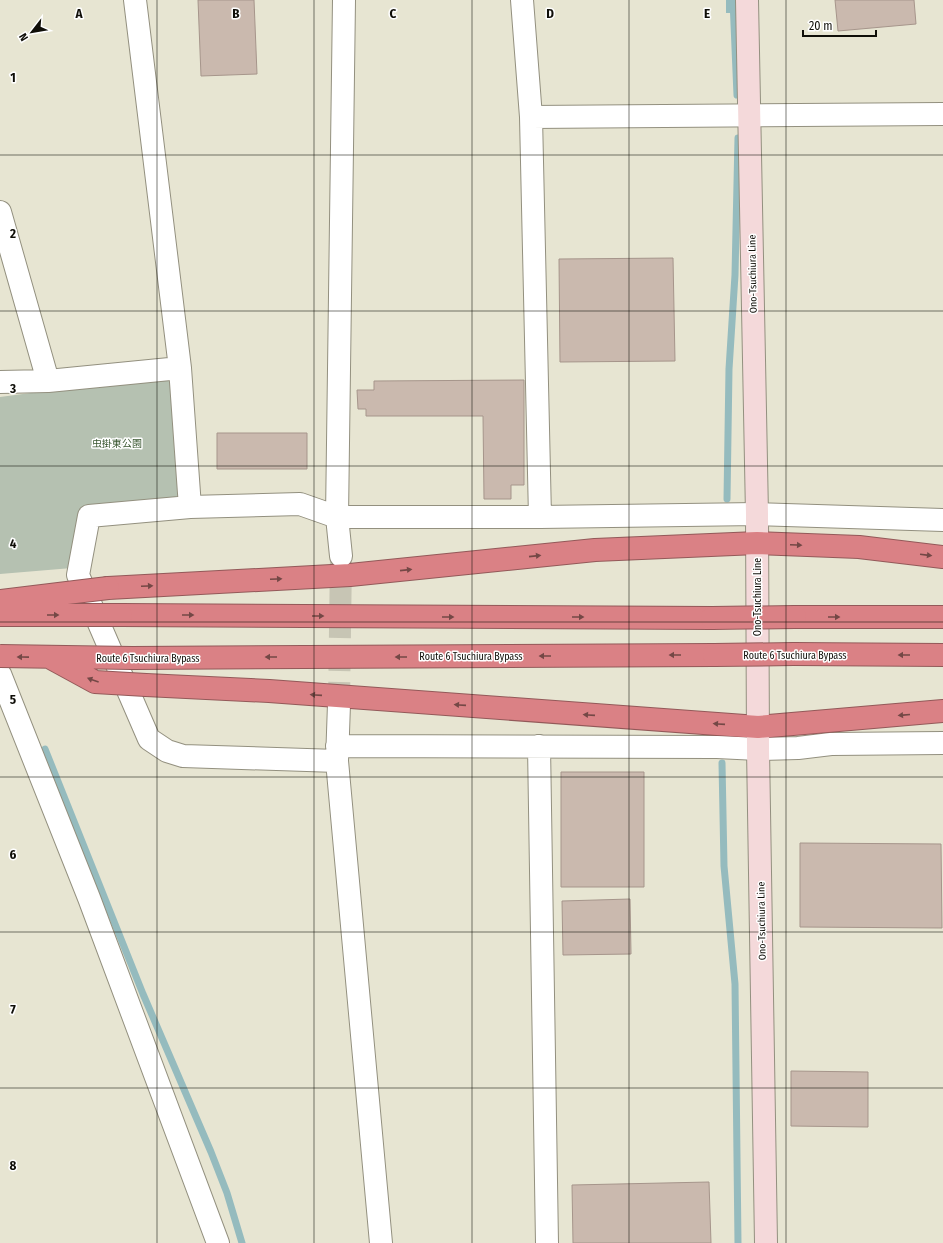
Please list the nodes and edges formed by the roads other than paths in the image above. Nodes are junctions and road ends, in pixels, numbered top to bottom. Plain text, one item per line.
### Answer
1 (135, 0) edge
2 (344, 0) edge
3 (522, 0) edge
4 (747, 0) edge
5 (943, 114) edge
6 (749, 116) junction
7 (531, 117) junction
8 (0, 212) edge
9 (180, 368) junction
10 (48, 381) junction
11 (0, 382) edge
12 (190, 507) junction
13 (758, 514) junction
14 (337, 517) junction
15 (540, 517) junction
16 (943, 520) edge
17 (757, 544) junction
18 (341, 556) tunnel mouth
19 (943, 557) edge
20 (0, 601) edge
21 (0, 615) edge
22 (943, 617) edge
23 (943, 655) edge
24 (0, 656) edge
25 (49, 657) junction
26 (0, 674) edge
27 (339, 704) tunnel mouth
28 (943, 712) edge
29 (758, 727) junction
30 (943, 743) edge
31 (539, 746) junction
32 (758, 749) junction
33 (337, 753) junction
34 (218, 1243) edge
35 (381, 1243) edge
36 (547, 1243) edge
37 (766, 1243) edge

1 - 9 street
2 - 14 street
3 - 7 street
4 - 6 main road, Ono-Tsuchiura Line
5 - 6 street
6 - 7 street
6 - 13 main road, Ono-Tsuchiura Line
7 - 15 street
8 - 10 street
9 - 10 street
9 - 12 street
10 - 11 street
12 - 14 street
12 - 33 street
13 - 15 street
13 - 16 street
13 - 17 main road, Ono-Tsuchiura Line
14 - 15 street
14 - 18 street
17 -> 19 highway
20 -> 17 highway, bridge
17 - 29 main road, Ono-Tsuchiura Line
21 -> 22 highway, bridge
23 -> 25 highway, Route 6 Tsuchiura Bypass, bridge
25 -> 24 highway, Route 6 Tsuchiura Bypass, bridge
29 -> 25 highway, bridge
26 - 34 street
27 - 33 street
28 -> 29 highway
29 - 32 main road, Ono-Tsuchiura Line
30 - 32 street
31 - 32 street
31 - 33 street
31 - 36 street
32 - 37 main road, Ono-Tsuchiura Line
33 - 35 street

